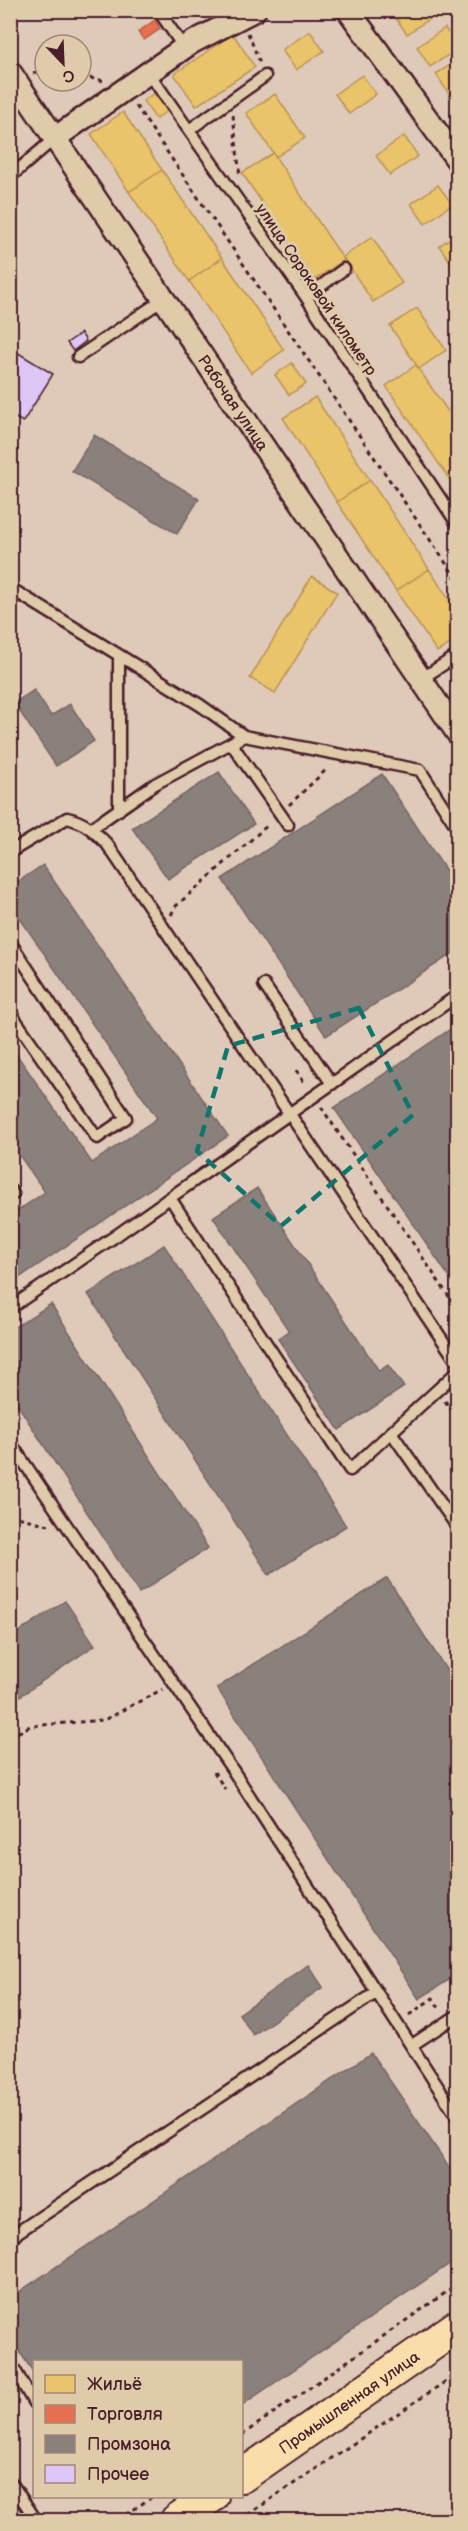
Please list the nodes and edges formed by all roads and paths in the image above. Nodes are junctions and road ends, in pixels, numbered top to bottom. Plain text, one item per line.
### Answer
1 (158, 10) edge
2 (348, 10) edge
3 (249, 14) edge
4 (184, 48) junction
5 (10, 72) edge
6 (148, 72) junction
7 (265, 76) joint
8 (124, 88) junction
9 (232, 100) junction
10 (189, 130) junction
11 (55, 138) junction
12 (458, 160) edge
13 (10, 177) edge
14 (243, 206) junction
15 (344, 269) dead end
16 (306, 297) junction
17 (164, 299) junction
18 (78, 357) dead end
19 (458, 525) edge
20 (458, 581) edge
21 (10, 588) edge
22 (458, 655) edge
23 (119, 656) junction
24 (421, 679) junction
25 (458, 734) edge
26 (244, 736) junction
27 (231, 743) junction
28 (342, 754) junction
29 (119, 810) junction
30 (280, 814) junction
31 (288, 825) dead end
32 (92, 828) junction
33 (458, 829) edge
34 (10, 852) edge
35 (163, 928) junction
36 (10, 942) edge
37 (264, 985) dead end
38 (458, 995) edge
39 (10, 1012) edge
40 (296, 1070) dead end
41 (332, 1084) junction
42 (314, 1097) junction
43 (288, 1114) junction
44 (170, 1198) junction
45 (10, 1308) edge
46 (458, 1310) edge
47 (458, 1363) edge
48 (458, 1371) edge
49 (391, 1432) junction
50 (10, 1442) edge
51 (10, 1515) edge
52 (50, 1525) dead end
53 (458, 1528) edge
54 (174, 1683) junction
55 (10, 1737) edge
56 (377, 1992) junction
57 (458, 2015) edge
58 (412, 2045) junction
59 (458, 2118) edge
60 (10, 2241) edge
61 (458, 2284) edge
62 (458, 2326) edge
63 (10, 2362) edge
64 (458, 2373) edge
65 (33, 2401) edge
66 (243, 2434) edge
67 (243, 2475) edge
68 (10, 2481) edge
69 (150, 2498) edge
70 (209, 2498) edge
71 (182, 2519) edge
72 (36, 2520) edge
73 (119, 2520) edge
74 (240, 2520) edge

1 - 4 lane
2 - 12 street
3 - 4 street
3 - 7 path
4 - 6 street
5 - 11 street, Рабочая улица
6 - 8 street
6 - 10 lane, улица Сороковой километр
7 - 9 lane
8 - 11 street
8 - 20 path
9 - 10 lane
9 - 14 path
10 - 14 lane, улица Сороковой километр
11 - 13 lane
11 - 17 street, Рабочая улица
14 - 16 lane, улица Сороковой километр
15 - 16 lane
16 - 19 lane, улица Сороковой километр
17 - 18 lane
17 - 24 street, Рабочая улица
21 - 23 lane
22 - 24 lane
23 - 26 lane
23 - 29 lane
24 - 25 street, Рабочая улица
26 - 27 lane
26 - 28 lane
27 - 29 lane
27 - 30 lane
28 - 30 path
28 - 33 lane
29 - 32 lane
30 - 31 lane
30 - 35 path
32 - 34 lane
32 - 35 lane
35 - 43 lane
36 - 39 lane
37 - 41 lane
38 - 41 lane
40 - 42 path
41 - 42 lane
42 - 43 lane
42 - 46 path
43 - 44 lane
43 - 47 lane
44 - 45 lane
44 - 49 lane
48 - 49 lane
49 - 53 lane
50 - 54 lane
51 - 52 path
54 - 55 path
54 - 56 lane
56 - 58 lane
56 - 60 lane
57 - 58 lane
58 - 59 lane
61 - 66 path
62 - 67 main road, Промышленная улица
63 - 65 lane
64 - 74 path
68 - 72 lane
69 - 73 path
70 - 71 main road

